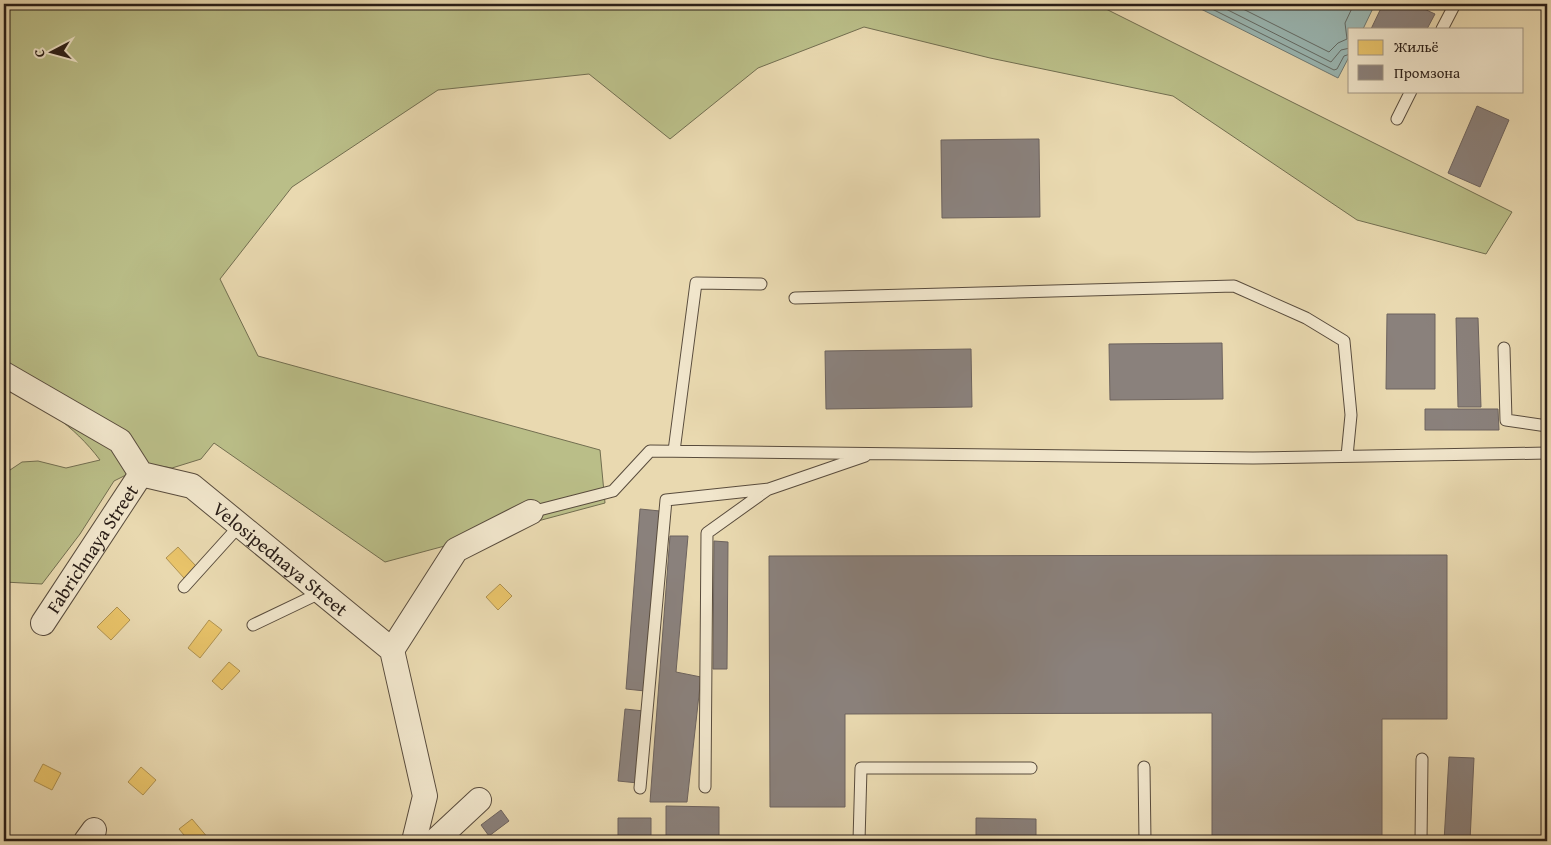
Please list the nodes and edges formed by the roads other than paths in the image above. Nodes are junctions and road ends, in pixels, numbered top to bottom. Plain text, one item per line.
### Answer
1 (1455, 4) edge
2 (1544, 4) edge
3 (1547, 6) edge
4 (1443, 28) edge
5 (1410, 92) edge
6 (1397, 119) dead end
7 (761, 284) dead end
8 (795, 298) dead end
9 (1504, 348) dead end
10 (4, 374) edge
11 (1547, 426) edge
12 (674, 451) junction
13 (1547, 453) edge
14 (874, 454) junction
15 (1347, 456) junction
16 (141, 474) junction
17 (769, 489) junction
18 (531, 512) joint
19 (240, 525) junction
20 (184, 587) dead end
21 (322, 592) junction
22 (43, 623) dead end
23 (254, 624) dead end
24 (392, 650) junction
25 (1422, 760) dead end
26 (1144, 767) dead end
27 (1030, 768) dead end
28 (705, 787) dead end
29 (640, 788) dead end
30 (479, 800) dead end
31 (439, 840) edge
32 (414, 841) edge
33 (859, 841) edge
34 (1145, 841) edge
35 (1422, 841) edge

1 - 4 lane
2 - 3 lane
5 - 6 lane
7 - 12 lane
8 - 15 lane
9 - 11 lane
10 - 16 street
12 - 14 lane
12 - 18 lane
13 - 15 lane
14 - 15 lane
14 - 17 lane
16 - 19 street, Velosipednaya Street
16 - 22 street, Fabrichnaya Street
17 - 28 lane
17 - 29 lane
18 - 24 street
19 - 20 lane
19 - 21 street, Velosipednaya Street
21 - 23 lane
21 - 24 street, Velosipednaya Street
24 - 32 street
25 - 35 lane
26 - 34 lane
27 - 33 lane
30 - 31 street

